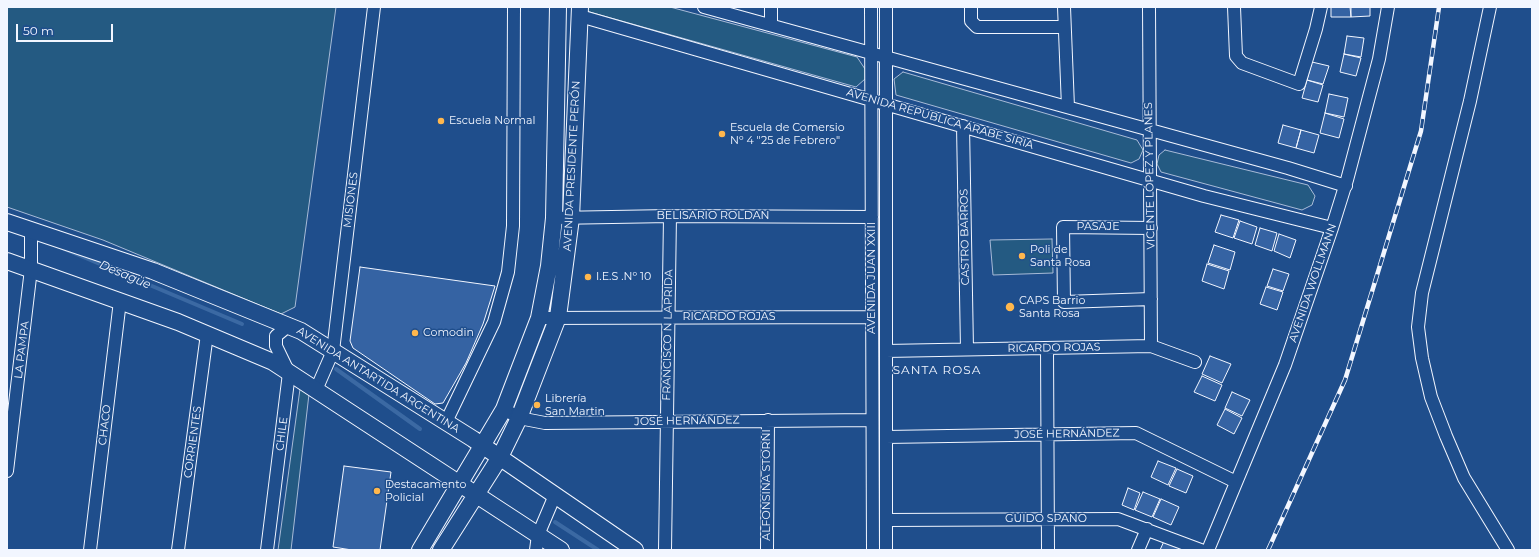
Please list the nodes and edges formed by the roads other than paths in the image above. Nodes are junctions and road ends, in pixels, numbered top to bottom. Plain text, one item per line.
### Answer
1 (374, 7) edge
2 (514, 7) edge
3 (704, 7) edge
4 (771, 7) edge
5 (871, 7) edge
6 (886, 7) edge
7 (971, 7) edge
8 (1064, 7) edge
9 (1149, 7) edge
10 (1234, 7) edge
11 (1321, 7) edge
12 (1388, 7) edge
13 (1490, 7) edge
14 (555, 8) edge
15 (580, 11) edge
16 (771, 25) junction
17 (1064, 27) junction
18 (871, 53) junction
19 (886, 57) junction
20 (871, 99) junction
21 (886, 103) junction
22 (1068, 108) junction
23 (963, 126) junction
24 (1149, 130) junction
25 (1150, 180) junction
26 (1346, 186) junction
27 (670, 216) junction
28 (872, 217) junction
29 (554, 218) junction
30 (571, 218) junction
31 (7, 222) edge
32 (1151, 228) junction
33 (1332, 228) junction
34 (31, 230) junction
35 (7, 261) edge
36 (32, 269) junction
37 (1151, 299) junction
38 (120, 301) junction
39 (558, 317) junction
40 (668, 317) junction
41 (872, 317) junction
42 (539, 318) junction
43 (288, 326) junction
44 (208, 334) junction
45 (1151, 346) junction
46 (1047, 348) junction
47 (967, 349) junction
48 (333, 351) junction
49 (886, 351) junction
50 (1195, 362) dead end
51 (290, 373) junction
52 (316, 390) junction
53 (504, 409) junction
54 (519, 418) junction
55 (768, 420) junction
56 (872, 420) junction
57 (667, 421) junction
58 (446, 422) junction
59 (1047, 435) junction
60 (886, 437) junction
61 (483, 446) junction
62 (500, 457) junction
63 (7, 471) edge
64 (1236, 482) junction
65 (460, 484) junction
66 (476, 495) junction
67 (555, 495) junction
68 (1047, 519) junction
69 (886, 520) junction
70 (1147, 529) junction
71 (537, 543) edge
72 (90, 550) edge
73 (178, 550) edge
74 (267, 550) edge
75 (420, 550) edge
76 (441, 550) edge
77 (561, 550) edge
78 (635, 550) edge
79 (665, 550) edge
80 (767, 550) edge
81 (873, 550) edge
82 (886, 550) edge
83 (1048, 550) edge
84 (1138, 550) edge
85 (1201, 550) edge
86 (1208, 550) edge
87 (1508, 550) edge

1 - 48 street, MISIONES
2 - 58 street
3 - 16 street
4 - 16 street
5 - 18 street, AVENIDA JUAN XXIII
6 - 19 street, AVENIDA JUAN XXIII
7 - 17 street
8 - 17 street
9 - 24 street, VICENTE LÓPEZ Y PLANES
10 - 11 street
12 - 26 street, AVENIDA WOLLMANN
13 - 87 street
14 - 15 street, AVENIDA REPÚBLICA ÁRABE SIRIA
14 - 29 street, AVENIDA PRESIDENTE PERÓN
15 - 20 street, AVENIDA REPÚBLICA ÁRABE SIRIA
15 - 30 street, AVENIDA PRESIDENTE PERÓN
16 - 18 street
17 - 22 street
18 - 19 street
18 - 20 street, AVENIDA JUAN XXIII
19 - 21 street, AVENIDA JUAN XXIII
19 - 22 street
20 - 21 street, AVENIDA REPÚBLICA ÁRABE SIRIA
20 - 28 street, AVENIDA JUAN XXIII
21 - 23 street, AVENIDA REPÚBLICA ÁRABE SIRIA
21 - 49 street, AVENIDA JUAN XXIII
22 - 24 street
23 - 25 street, AVENIDA REPÚBLICA ÁRABE SIRIA
23 - 47 street, CASTRO BARROS
24 - 25 street, VICENTE LÓPEZ Y PLANES
24 - 26 street
25 - 32 street, VICENTE LÓPEZ Y PLANES
25 - 33 street, AVENIDA REPÚBLICA ÁRABE SIRIA
26 - 33 street, AVENIDA WOLLMANN
27 - 28 street, BELISARIO ROLDAN
27 - 30 street, BELISARIO ROLDAN
27 - 40 street, FRANCISCO N LAPRIDA
28 - 41 street, AVENIDA JUAN XXIII
29 - 30 street, BELISARIO ROLDAN
29 - 42 street, AVENIDA PRESIDENTE PERÓN
30 - 39 street, AVENIDA PRESIDENTE PERÓN
31 - 34 street, AVENIDA ANTARTIDA ARGENTINA
32 - 37 street, VICENTE LÓPEZ Y PLANES
32 - 37 street, PASAJE
33 - 64 street, AVENIDA WOLLMANN
34 - 36 street, LA PAMPA
34 - 43 street, AVENIDA ANTARTIDA ARGENTINA
35 - 36 street
36 - 38 street
36 - 63 street, LA PAMPA
37 - 45 street, VICENTE LÓPEZ Y PLANES
38 - 44 street
38 - 72 street, CHACO
39 - 40 street, RICARDO ROJAS
39 - 42 street, RICARDO ROJAS
39 - 54 street, AVENIDA PRESIDENTE PERÓN
40 - 41 street, RICARDO ROJAS
40 - 57 street, FRANCISCO N LAPRIDA
41 - 56 street, AVENIDA JUAN XXIII
42 - 53 street, AVENIDA PRESIDENTE PERÓN
43 - 48 street, AVENIDA ANTARTIDA ARGENTINA
43 - 51 street
44 - 51 street
44 - 73 street, CORRIENTES
45 - 46 street, RICARDO ROJAS
45 - 50 street, RICARDO ROJAS
46 - 47 street, RICARDO ROJAS
46 - 59 street
47 - 49 street, RICARDO ROJAS
48 - 52 street, MISIONES
48 - 58 street, AVENIDA ANTARTIDA ARGENTINA
49 - 60 street, AVENIDA JUAN XXIII
51 - 52 street
51 - 74 street, CHILE
52 - 65 street
53 - 54 street, JOSÉ HERNÁNDEZ
53 - 61 street, AVENIDA PRESIDENTE PERÓN
54 - 57 street, JOSÉ HERNÁNDEZ
54 - 62 street, AVENIDA PRESIDENTE PERÓN
55 - 56 street, JOSÉ HERNÁNDEZ
55 - 57 street, JOSÉ HERNÁNDEZ
55 - 80 street, ALFONSINA STORNI
56 - 81 street, AVENIDA JUAN XXIII
57 - 79 street, FRANCISCO N LAPRIDA
58 - 61 street, AVENIDA ANTARTIDA ARGENTINA
59 - 60 street, JOSÉ HERNÁNDEZ
59 - 64 street, JOSÉ HERNÁNDEZ
59 - 68 street
60 - 69 street, AVENIDA JUAN XXIII
61 - 62 street, AVENIDA ANTARTIDA ARGENTINA
61 - 65 street, AVENIDA PRESIDENTE PERÓN
62 - 66 street, AVENIDA PRESIDENTE PERÓN
62 - 67 street, AVENIDA ANTARTIDA ARGENTINA
64 - 86 street, AVENIDA WOLLMANN
65 - 66 street
65 - 75 street, AVENIDA PRESIDENTE PERÓN
66 - 71 street
66 - 76 street, AVENIDA PRESIDENTE PERÓN
67 - 71 street
67 - 78 street, AVENIDA ANTARTIDA ARGENTINA
68 - 69 street, GUIDO SPANO
68 - 70 street, GUIDO SPANO
68 - 83 street
69 - 82 street, AVENIDA JUAN XXIII
70 - 84 street
70 - 85 street, GUIDO SPANO
71 - 77 street

